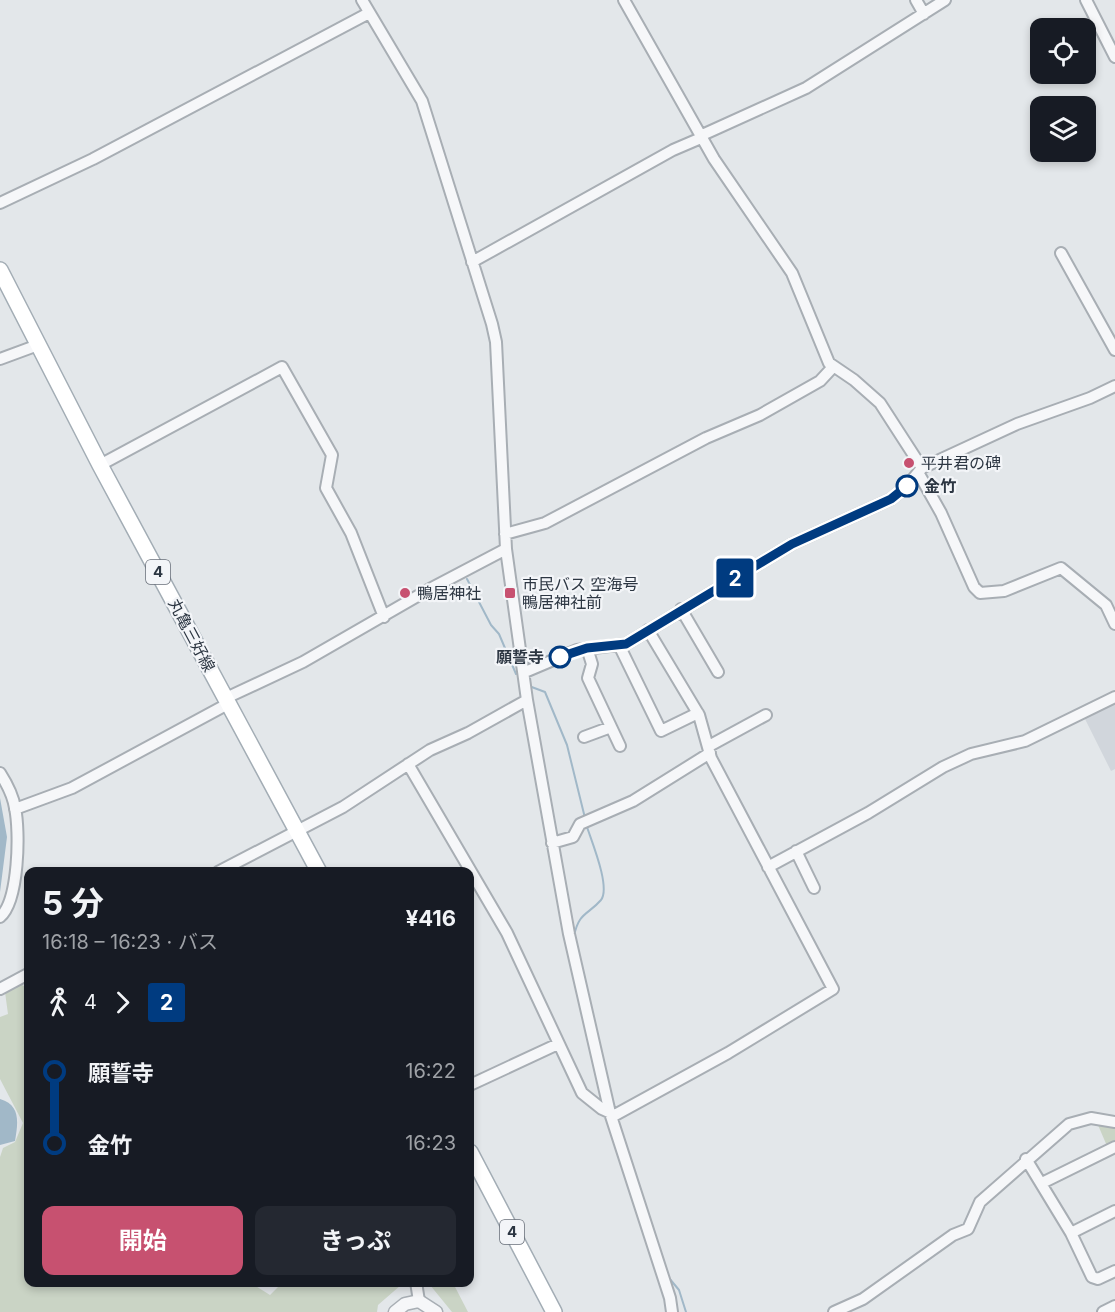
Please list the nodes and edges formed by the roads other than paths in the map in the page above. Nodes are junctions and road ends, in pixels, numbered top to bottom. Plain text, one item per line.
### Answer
1 (362, 0) edge
2 (624, 0) edge
3 (916, 0) edge
4 (945, 0) edge
5 (1086, 0) edge
6 (369, 13) junction
7 (924, 14) junction
8 (1115, 57) edge
9 (700, 137) junction
10 (0, 203) edge
11 (1061, 253) dead end
12 (472, 262) junction
13 (0, 270) edge
14 (38, 345) junction
15 (1115, 350) edge
16 (0, 359) edge
17 (833, 367) junction
18 (1115, 386) edge
19 (100, 465) junction
20 (921, 471) junction
21 (505, 534) junction
22 (506, 549) junction
23 (681, 609) junction
24 (384, 617) junction
25 (1115, 624) edge
26 (648, 630) junction
27 (619, 645) junction
28 (587, 648) junction
29 (525, 672) junction
30 (718, 672) dead end
31 (1115, 697) edge
32 (226, 698) junction
33 (527, 700) junction
34 (698, 713) junction
35 (766, 715) dead end
36 (611, 727) junction
37 (584, 737) dead end
38 (620, 746) dead end
39 (710, 750) junction
40 (408, 764) junction
41 (0, 773) edge
42 (15, 809) junction
43 (297, 832) junction
44 (552, 843) junction
45 (796, 851) junction
46 (228, 867) edge
47 (316, 867) edge
48 (468, 867) edge
49 (768, 867) junction
50 (474, 877) edge
51 (814, 888) dead end
52 (0, 917) edge
53 (24, 976) edge
54 (0, 989) edge
55 (558, 1044) junction
56 (474, 1083) edge
57 (613, 1114) junction
58 (1115, 1122) edge
59 (1115, 1147) edge
60 (1026, 1159) junction
61 (474, 1160) edge
62 (1042, 1183) junction
63 (1115, 1211) edge
64 (1071, 1233) junction
65 (1115, 1271) edge
66 (417, 1287) edge
67 (419, 1301) junction
68 (1115, 1306) edge
69 (395, 1312) edge
70 (436, 1312) edge
71 (554, 1312) edge
72 (672, 1312) edge
73 (834, 1312) edge
74 (1103, 1312) edge

1 - 6 street
2 - 9 street
3 - 7 street
4 - 7 street
5 - 8 street
6 - 10 street
6 - 12 street
7 - 9 street
9 - 12 street
9 - 17 street
11 - 15 street
12 - 21 street
13 - 14 main road, 丸亀三好線 / 4
14 - 16 street
14 - 19 main road, 丸亀三好線 / 4
17 - 20 street
17 - 21 street
18 - 20 street
19 - 24 street
19 - 32 main road, 丸亀三好線 / 4
20 - 23 street
20 - 25 street
21 - 22 street
22 - 24 street
22 - 29 street
23 - 26 street
23 - 30 street
24 - 32 street
26 - 27 street
26 - 34 street
27 - 28 street
27 - 34 street
28 - 29 street
28 - 36 street
29 - 33 street
31 - 45 street
32 - 42 street
32 - 43 main road, 丸亀三好線 / 4
33 - 40 street
33 - 44 street
34 - 39 street
35 - 39 street
36 - 37 street
36 - 38 street
39 - 44 street
39 - 49 street
40 - 43 street
40 - 48 street
41 - 42 street
42 - 52 street
43 - 46 street
43 - 47 main road, 丸亀三好線 / 4
44 - 57 street
45 - 49 street
45 - 51 street
49 - 57 street
50 - 55 street
53 - 54 street
55 - 56 street
55 - 57 street
57 - 72 street
58 - 60 street
59 - 62 street
60 - 62 street
60 - 73 street
61 - 71 main road, 4
62 - 64 street
63 - 64 street
64 - 65 street
66 - 67 street
67 - 69 street
67 - 70 street
68 - 74 street

